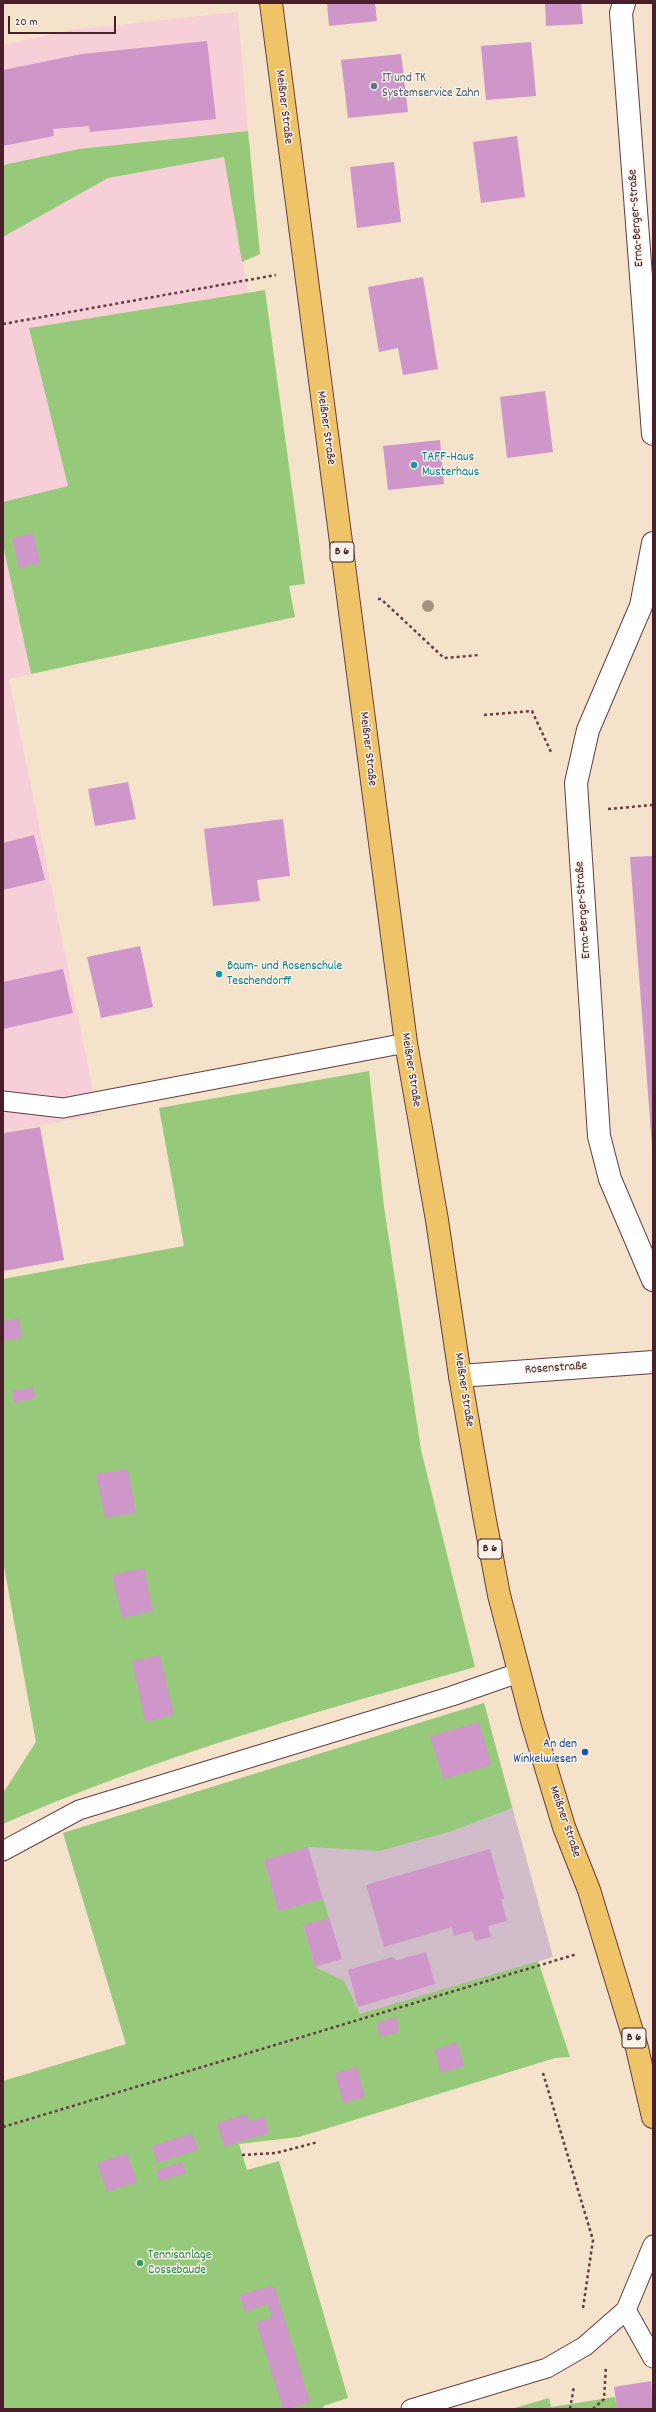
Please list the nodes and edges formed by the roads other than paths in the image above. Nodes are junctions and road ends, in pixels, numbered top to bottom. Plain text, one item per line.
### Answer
1 (270, 3) edge
2 (624, 3) edge
3 (653, 434) edge
4 (653, 543) edge
5 (406, 1043) junction
6 (3, 1101) edge
7 (651, 1270) edge
8 (653, 1362) edge
9 (460, 1376) junction
10 (518, 1673) junction
11 (3, 1850) edge
12 (653, 2117) edge
13 (653, 2245) edge
14 (626, 2310) junction
15 (653, 2358) edge
16 (411, 2409) edge

1 - 5 main road, Meißner Straße / B 6
2 - 3 street, Erna-Berger-Straße
4 - 7 street, Erna-Berger-Straße
5 - 6 lane
5 - 9 main road, Meißner Straße / B 6
8 - 9 street, Rosenstraße
9 - 10 main road, Meißner Straße / B 6
10 - 11 lane
10 - 12 main road, Meißner Straße / B 6
13 - 14 lane
14 - 15 lane
14 - 16 lane

